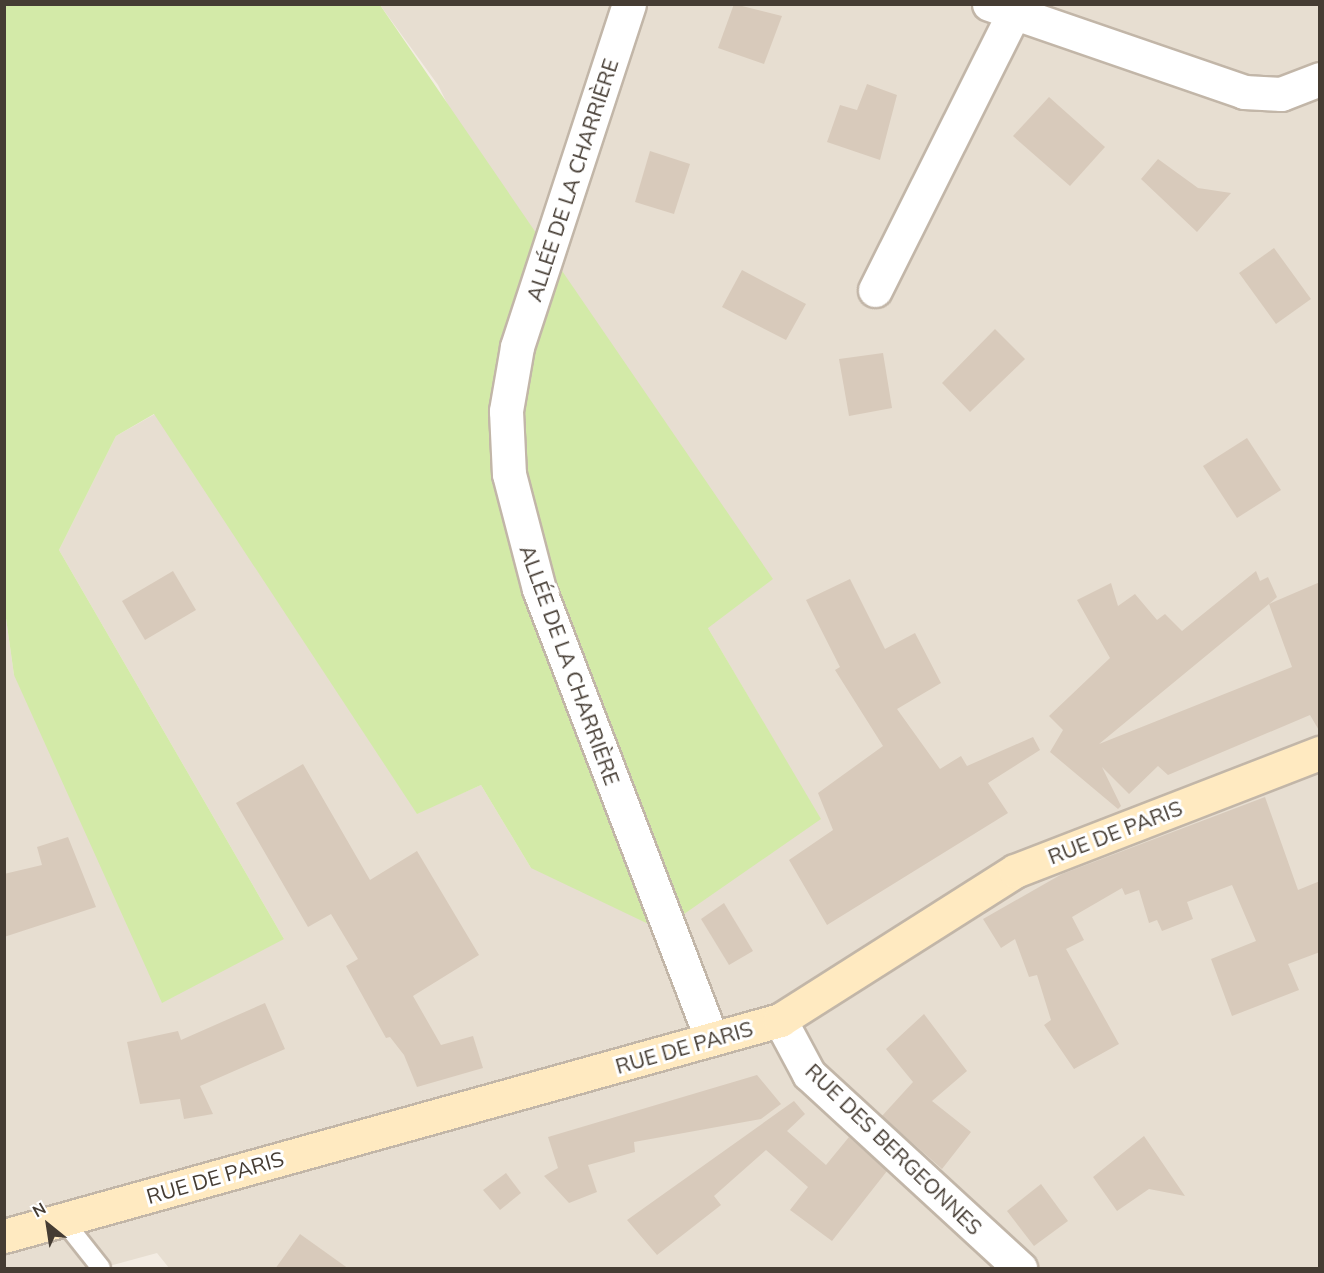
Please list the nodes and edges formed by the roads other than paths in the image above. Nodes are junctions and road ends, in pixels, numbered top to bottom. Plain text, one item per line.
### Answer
1 (629, 4) edge
2 (1001, 9) edge
3 (1320, 80) edge
4 (875, 290) dead end
5 (1320, 753) edge
6 (780, 1020) junction
7 (712, 1040) junction
8 (63, 1220) junction
9 (4, 1236) edge
10 (101, 1269) edge
11 (1020, 1269) edge

1 - 7 street, ALLÉE DE LA CHARRIÈRE
2 - 3 street
2 - 4 street
5 - 6 main road, RUE DE PARIS
6 - 7 main road, RUE DE PARIS
6 - 11 street, RUE DES BERGEONNES
7 - 8 main road, RUE DE PARIS
8 - 9 main road, RUE DE PARIS
8 - 10 lane

